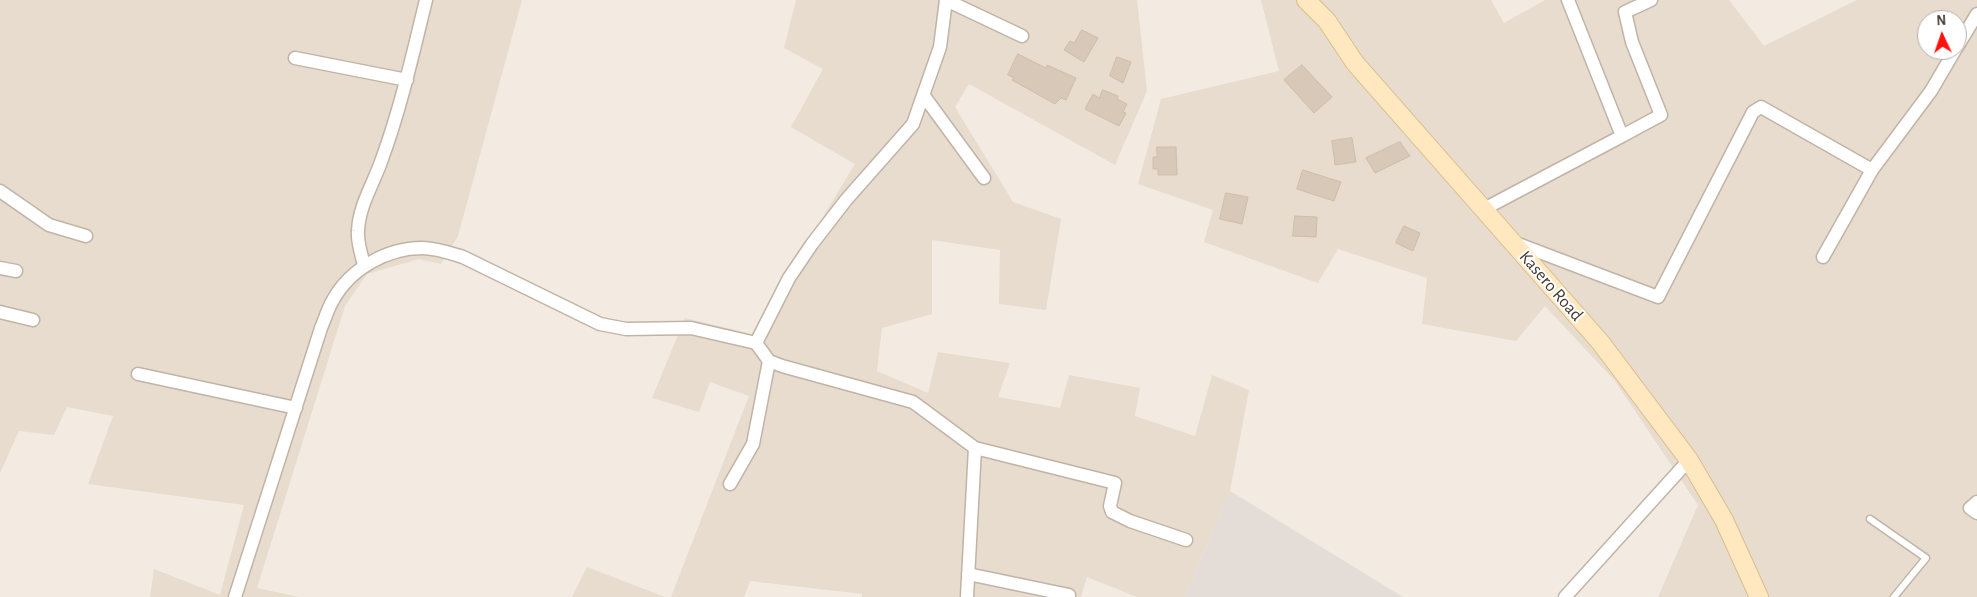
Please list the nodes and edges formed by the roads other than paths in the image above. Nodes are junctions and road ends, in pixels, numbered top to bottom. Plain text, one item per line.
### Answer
1 (426, 0) edge
2 (946, 0) edge
3 (1306, 0) edge
4 (1568, 0) edge
5 (1651, 0) edge
6 (1977, 14) edge
7 (1967, 31) edge
8 (1022, 36) dead end
9 (295, 58) dead end
10 (1949, 60) edge
11 (407, 80) junction
12 (924, 96) junction
13 (1622, 136) junction
14 (1872, 170) junction
15 (984, 178) dead end
16 (0, 191) edge
17 (1484, 209) junction
18 (86, 236) dead end
19 (1512, 241) junction
20 (1823, 257) dead end
21 (364, 264) junction
22 (0, 268) edge
23 (16, 272) dead end
24 (0, 312) edge
25 (33, 320) dead end
26 (756, 343) junction
27 (769, 361) junction
28 (138, 374) dead end
29 (296, 408) junction
30 (975, 448) junction
31 (1689, 460) junction
32 (730, 484) dead end
33 (1977, 502) edge
34 (1977, 513) edge
35 (1870, 519) dead end
36 (1186, 540) dead end
37 (968, 574) junction
38 (1069, 595) dead end
39 (235, 597) edge
40 (967, 597) edge
41 (1566, 597) edge
42 (1759, 597) edge
43 (1894, 597) edge

1 - 11 street
2 - 8 street
2 - 12 street
3 - 17 street, Kasero Road
4 - 13 street
5 - 13 street
6 - 7 street
9 - 11 street
10 - 14 street
11 - 21 street
12 - 15 street
12 - 26 street
13 - 17 street
14 - 19 street
14 - 20 street
16 - 18 street
17 - 19 street, Kasero Road
19 - 31 street, Kasero Road
21 - 26 street
21 - 29 street
22 - 23 street
24 - 25 street
26 - 27 street
27 - 30 street
27 - 32 street
28 - 29 street
29 - 39 street
30 - 36 street
30 - 37 street
31 - 41 street
31 - 42 street, Kasero Road
33 - 34 street
35 - 43 lane
37 - 38 street
37 - 40 street

